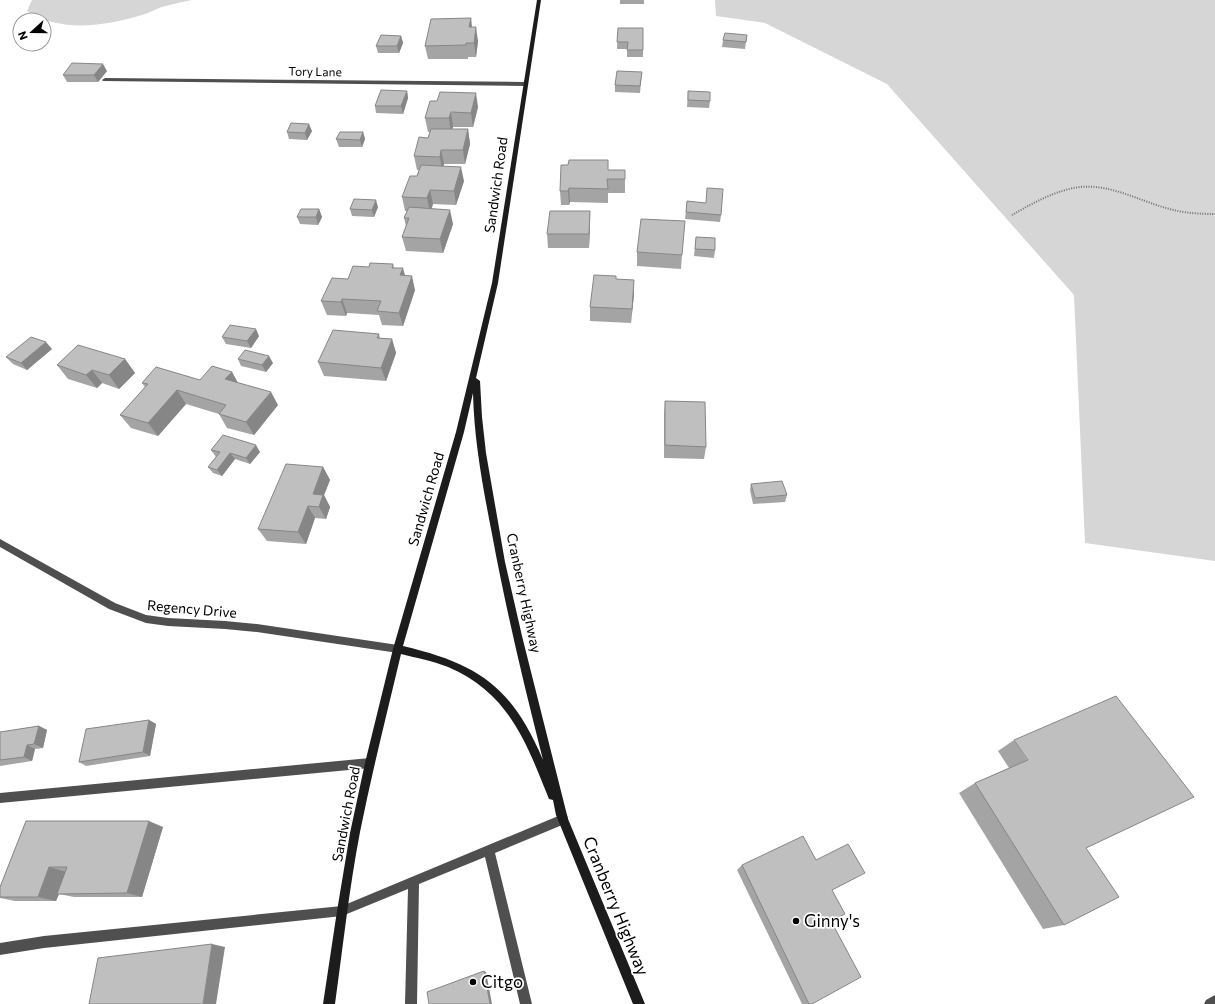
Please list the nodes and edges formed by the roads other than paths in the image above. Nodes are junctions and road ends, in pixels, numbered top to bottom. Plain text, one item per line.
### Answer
1 (538, 0) edge
2 (105, 80) dead end
3 (525, 84) junction
4 (475, 370) junction
5 (0, 543) edge
6 (398, 649) junction
7 (370, 763) junction
8 (0, 798) edge
9 (563, 819) junction
10 (489, 850) junction
11 (414, 881) junction
12 (342, 910) junction
13 (0, 949) edge
14 (1215, 1002) edge
15 (329, 1004) edge
16 (411, 1004) edge
17 (526, 1004) edge
18 (639, 1004) edge
19 (1210, 1004) edge

1 - 3 main road, Sandwich Road
2 - 3 street, Tory Lane
3 - 4 main road, Sandwich Road
4 - 6 main road, Sandwich Road
4 - 9 main road, Cranberry Highway
5 - 6 street, Regency Drive
6 - 7 main road, Sandwich Road
6 - 9 main road, Cranberry Highway
7 - 8 street
7 - 12 main road, Sandwich Road
9 - 10 street
9 - 18 main road, Cranberry Highway
10 - 11 street
10 - 17 street
11 - 12 street
11 - 16 street
12 - 13 street
12 - 15 main road, Sandwich Road
14 - 19 street

